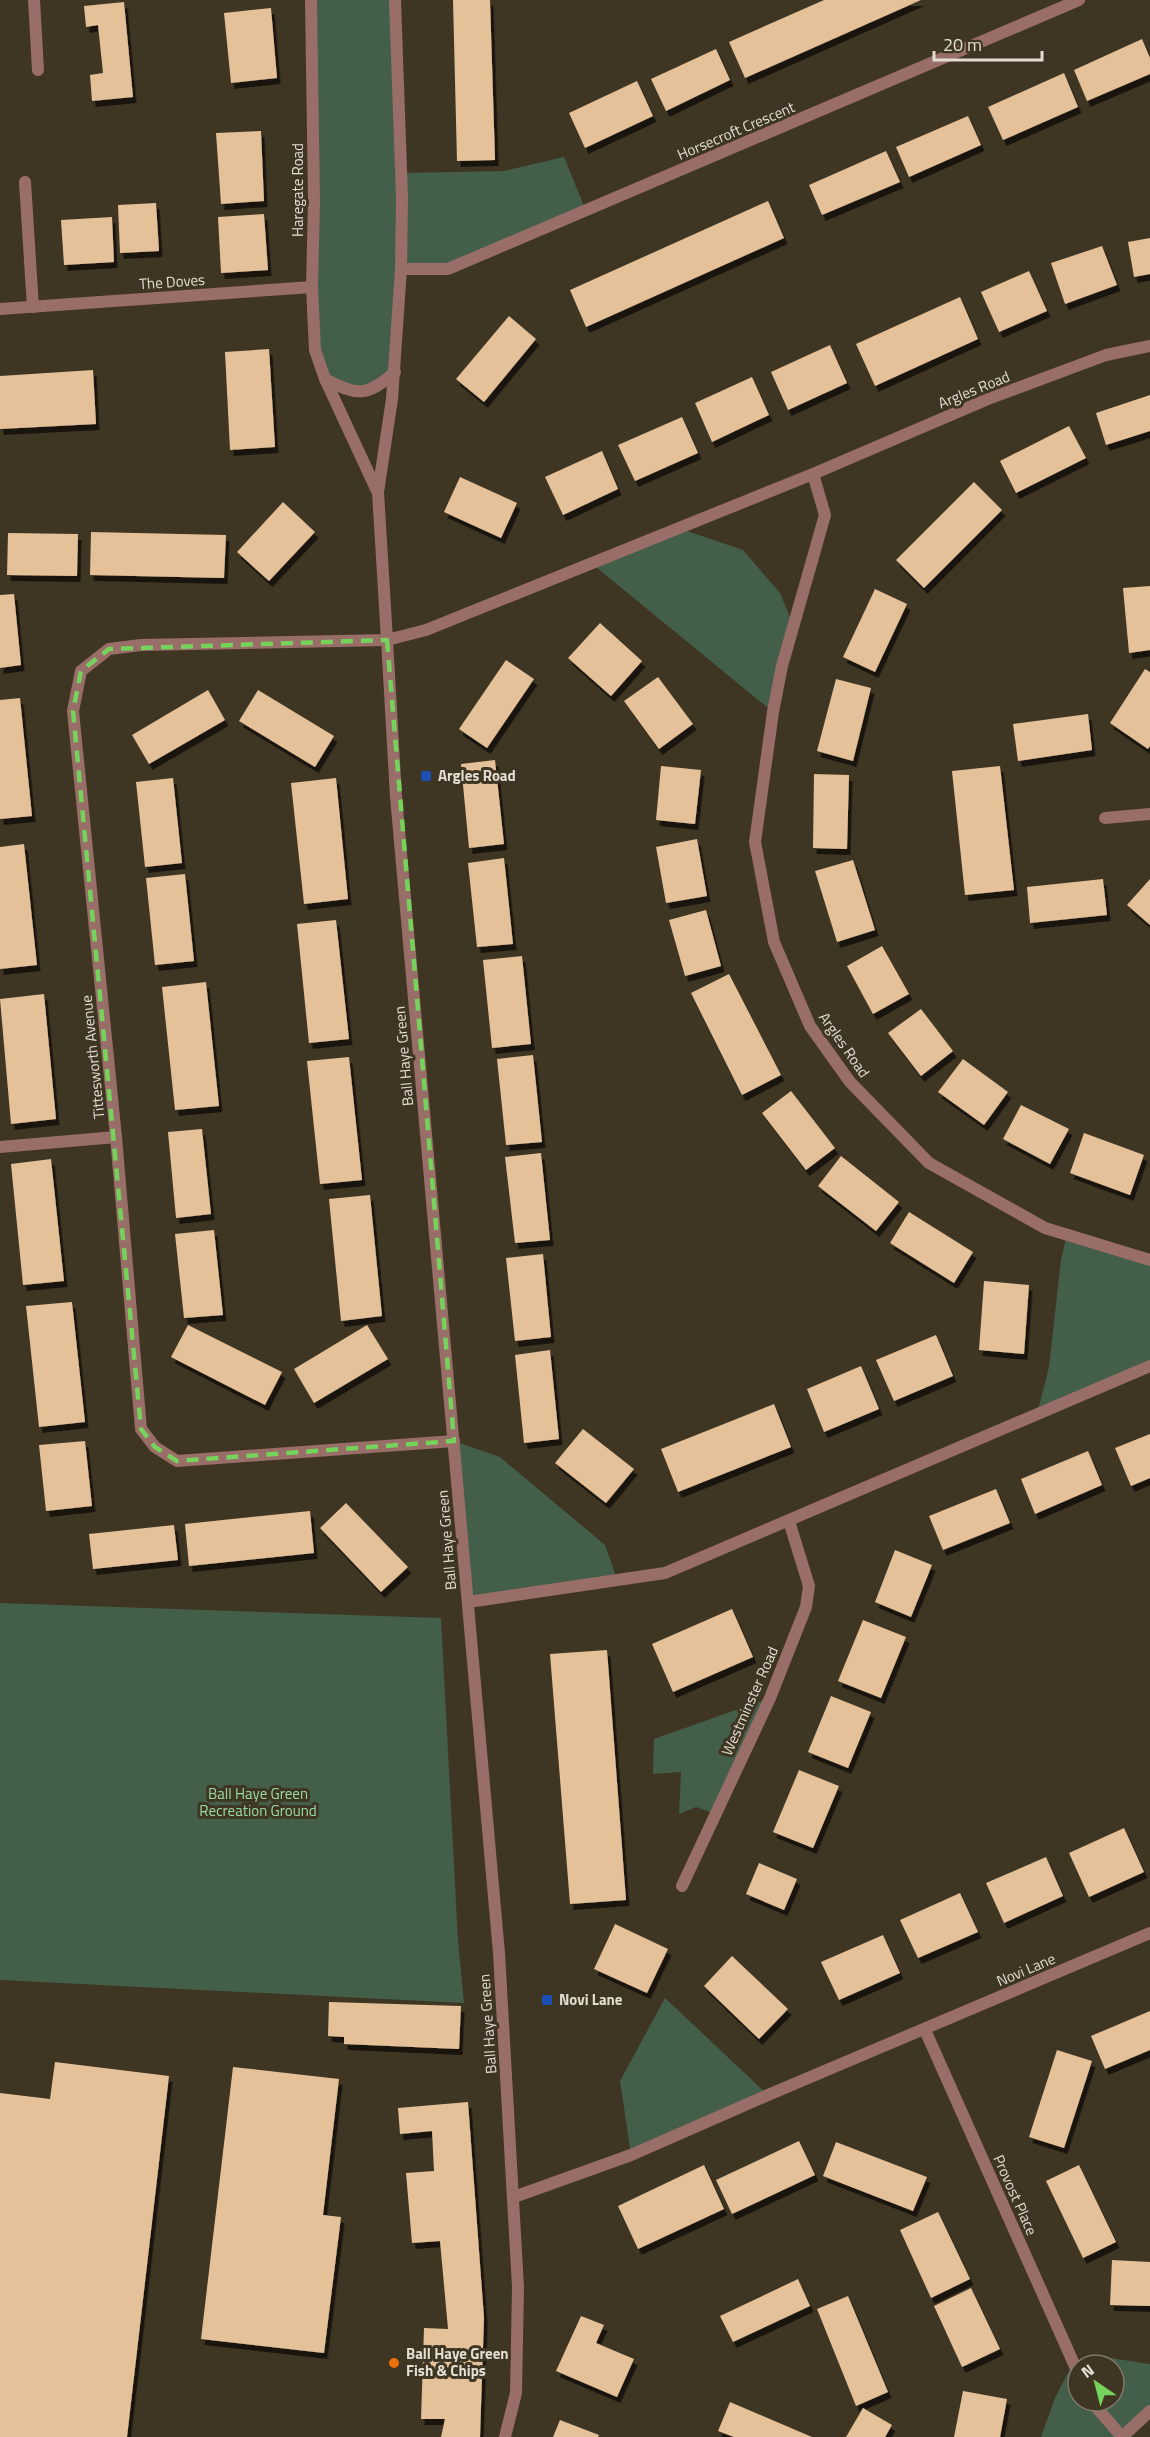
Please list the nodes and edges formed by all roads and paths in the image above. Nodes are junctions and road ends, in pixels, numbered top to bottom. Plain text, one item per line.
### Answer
1 (34, 0) edge
2 (311, 0) edge
3 (395, 0) edge
4 (1079, 0) edge
5 (39, 70) dead end
6 (25, 182) dead end
7 (401, 269) junction
8 (312, 287) junction
9 (33, 307) junction
10 (0, 309) edge
11 (1150, 346) edge
12 (395, 372) junction
13 (326, 379) junction
14 (813, 474) junction
15 (378, 492) junction
16 (387, 640) junction
17 (1150, 814) edge
18 (1105, 818) dead end
19 (116, 1137) junction
20 (0, 1147) edge
21 (1150, 1260) edge
22 (1150, 1366) edge
23 (454, 1441) junction
24 (789, 1521) junction
25 (468, 1602) junction
26 (682, 1886) dead end
27 (1150, 1933) edge
28 (925, 2030) junction
29 (514, 2197) junction
30 (1069, 2353) edge
31 (1150, 2412) edge
32 (1101, 2413) edge
33 (505, 2437) edge
34 (1122, 2437) edge

1 - 5 street
2 - 8 street, Haregate Road
3 - 7 street, Haregate Road
4 - 7 street, Horsecroft Crescent
6 - 9 street
7 - 12 street, Haregate Road
8 - 9 street, The Doves
8 - 13 street, Haregate Road
9 - 10 street, The Doves
11 - 14 street, Argles Road
12 - 13 street
12 - 15 street, Haregate Road
13 - 15 street, Haregate Road
14 - 16 street, Argles Road
14 - 21 street, Argles Road
15 - 16 street, Haregate Road
16 - 19 street, Tittesworth Avenue
16 - 23 street, Ball Haye Green
17 - 18 street
19 - 20 street
19 - 23 street, Tittesworth Avenue
22 - 24 street
23 - 25 street, Ball Haye Green
24 - 25 street
24 - 26 street, Westminster Road
25 - 29 street, Ball Haye Green
27 - 28 street, Novi Lane
28 - 29 street, Novi Lane
28 - 30 street, Provost Place
29 - 33 street, Ball Haye Green
31 - 34 street
32 - 34 street

